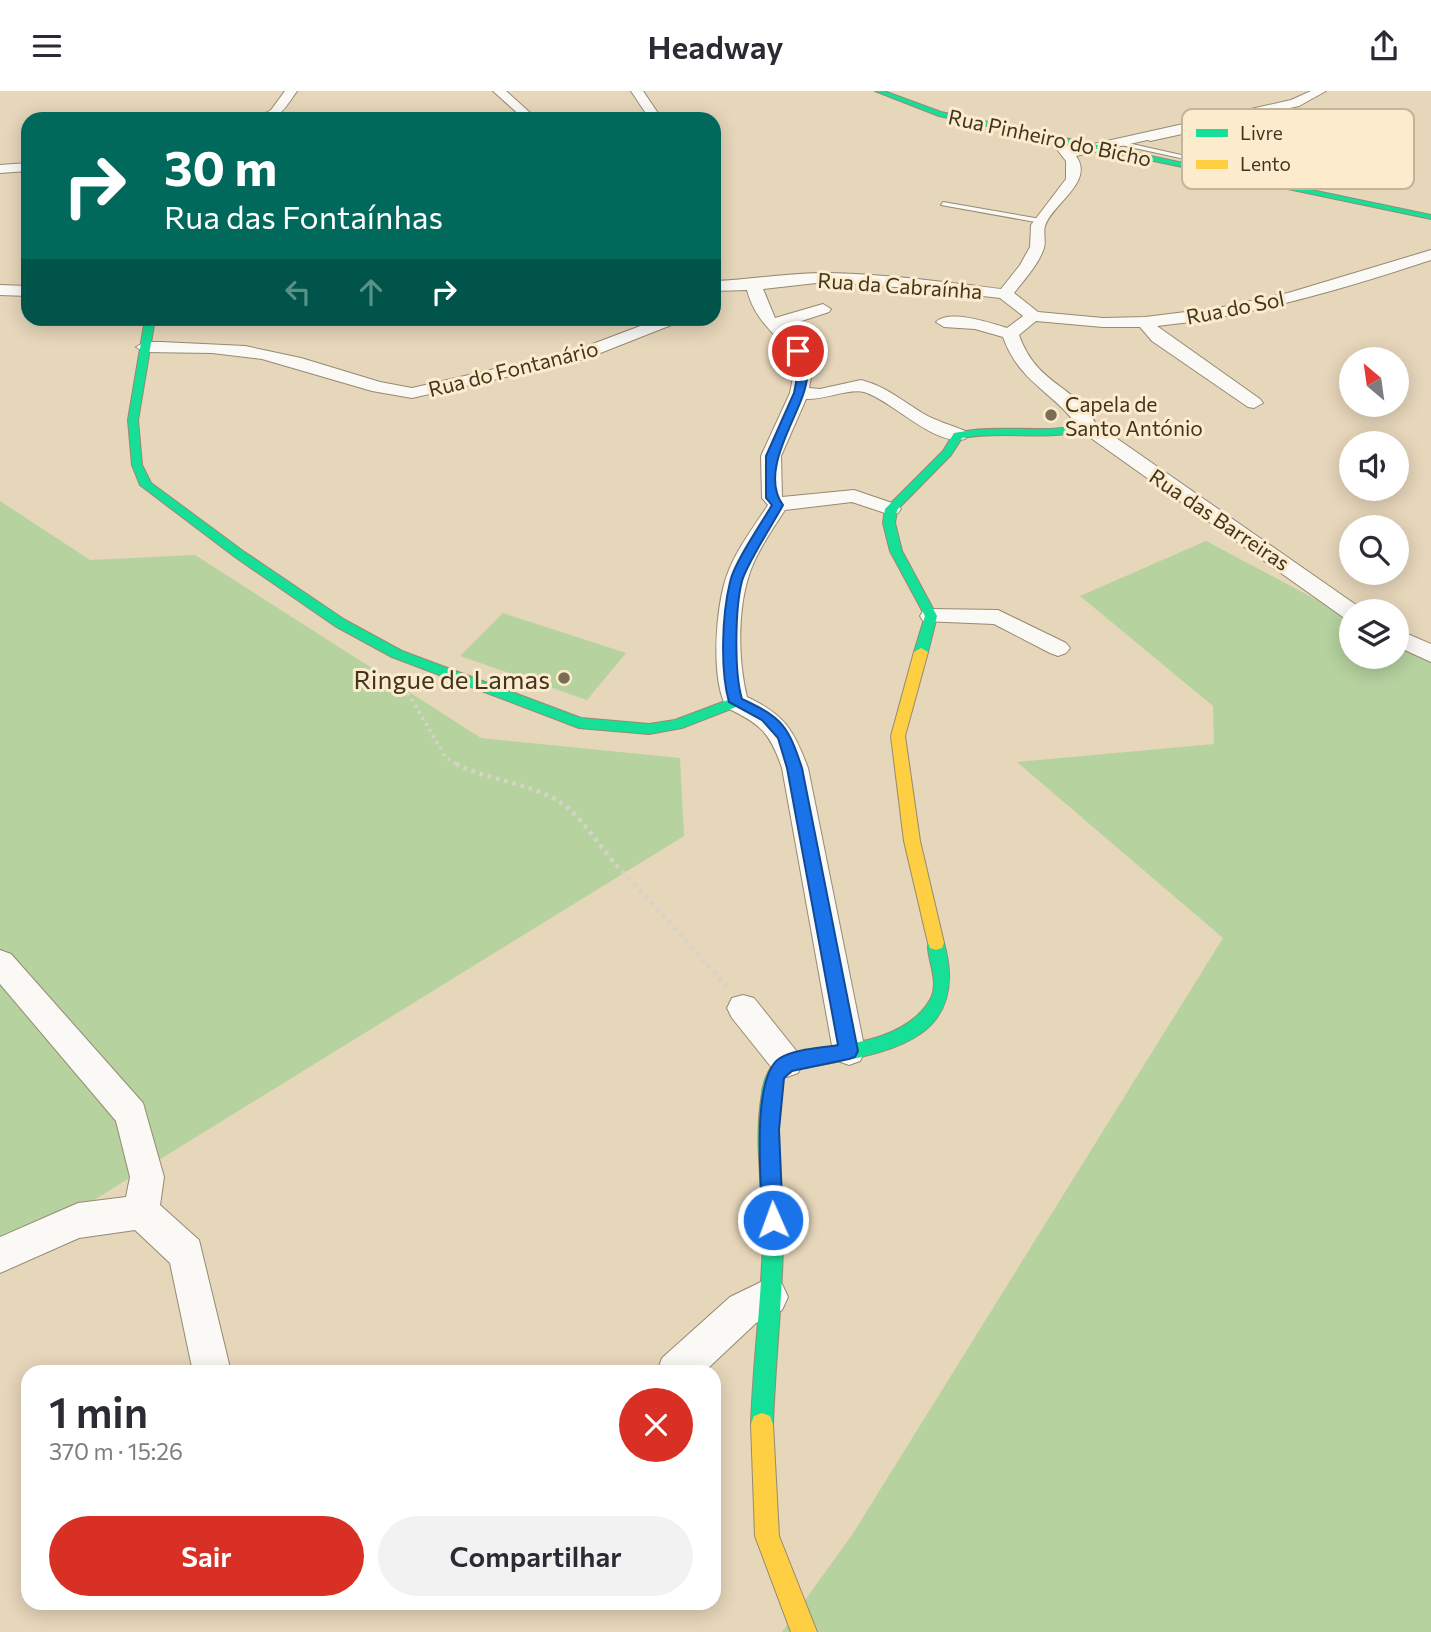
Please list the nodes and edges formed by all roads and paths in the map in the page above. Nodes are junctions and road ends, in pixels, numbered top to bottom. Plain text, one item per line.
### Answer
1 (291, 91) edge
2 (499, 91) edge
3 (637, 91) edge
4 (878, 91) edge
5 (1320, 91) edge
6 (1268, 109) edge
7 (276, 112) edge
8 (523, 112) edge
9 (651, 112) edge
10 (1182, 128) edge
11 (1182, 132) edge
12 (1054, 138) junction
13 (1123, 144) junction
14 (1100, 147) junction
15 (1067, 154) junction
16 (1182, 157) edge
17 (1182, 164) edge
18 (21, 168) edge
19 (0, 169) edge
20 (1299, 189) edge
21 (943, 204) dead end
22 (1431, 217) edge
23 (1041, 221) junction
24 (1431, 255) edge
25 (721, 285) edge
26 (754, 285) junction
27 (0, 290) edge
28 (21, 291) edge
29 (1005, 294) junction
30 (823, 309) dead end
31 (1033, 316) junction
32 (944, 322) dead end
33 (1144, 322) junction
34 (771, 325) junction
35 (148, 326) edge
36 (655, 326) edge
37 (1010, 334) junction
38 (145, 347) junction
39 (799, 393) junction
40 (1254, 403) dead end
41 (1088, 427) junction
42 (958, 435) junction
43 (778, 505) junction
44 (891, 509) junction
45 (1339, 604) edge
46 (931, 616) junction
47 (1409, 643) edge
48 (383, 646) junction
49 (1058, 648) dead end
50 (1431, 654) edge
51 (736, 702) junction
52 (0, 963) edge
53 (743, 1008) joint
54 (849, 1051) junction
55 (787, 1063) junction
56 (141, 1212) junction
57 (0, 1255) edge
58 (769, 1297) junction
59 (210, 1365) edge
60 (684, 1365) edge
61 (804, 1632) edge

1 - 7 street
2 - 8 street
3 - 9 street
4 - 12 street, Rua Pinheiro do Bicho
5 - 6 street
10 - 14 street
11 - 13 lane
12 - 14 street, Rua Pinheiro do Bicho
12 - 15 street
13 - 14 lane
13 - 16 lane
14 - 15 street
14 - 17 street, Rua Pinheiro do Bicho
15 - 23 street
18 - 19 street
20 - 22 street, Rua Pinheiro do Bicho
21 - 23 lane
23 - 29 street
24 - 33 street, Rua do Sol
25 - 26 street, Rua da Cabraínha
26 - 29 street, Rua da Cabraínha
26 - 34 street
27 - 28 street
29 - 31 street
30 - 34 street
31 - 33 street, Rua do Sol
31 - 37 street
32 - 37 street
33 - 40 street
34 - 39 street
35 - 38 street
36 - 38 street, Rua do Fontanário
37 - 41 street, Rua das Barreiras
38 - 48 street
39 - 42 street
39 - 43 street
41 - 42 street
41 - 45 street, Rua das Barreiras
42 - 44 street
43 - 44 street
43 - 51 street
44 - 46 street
46 - 49 street
46 - 54 street
47 - 50 street
48 - 51 street
48 - 53 path
51 - 54 street
52 - 56 street
53 - 55 street
54 - 55 street
55 - 58 street
56 - 57 street
56 - 59 street
58 - 60 street
58 - 61 street

